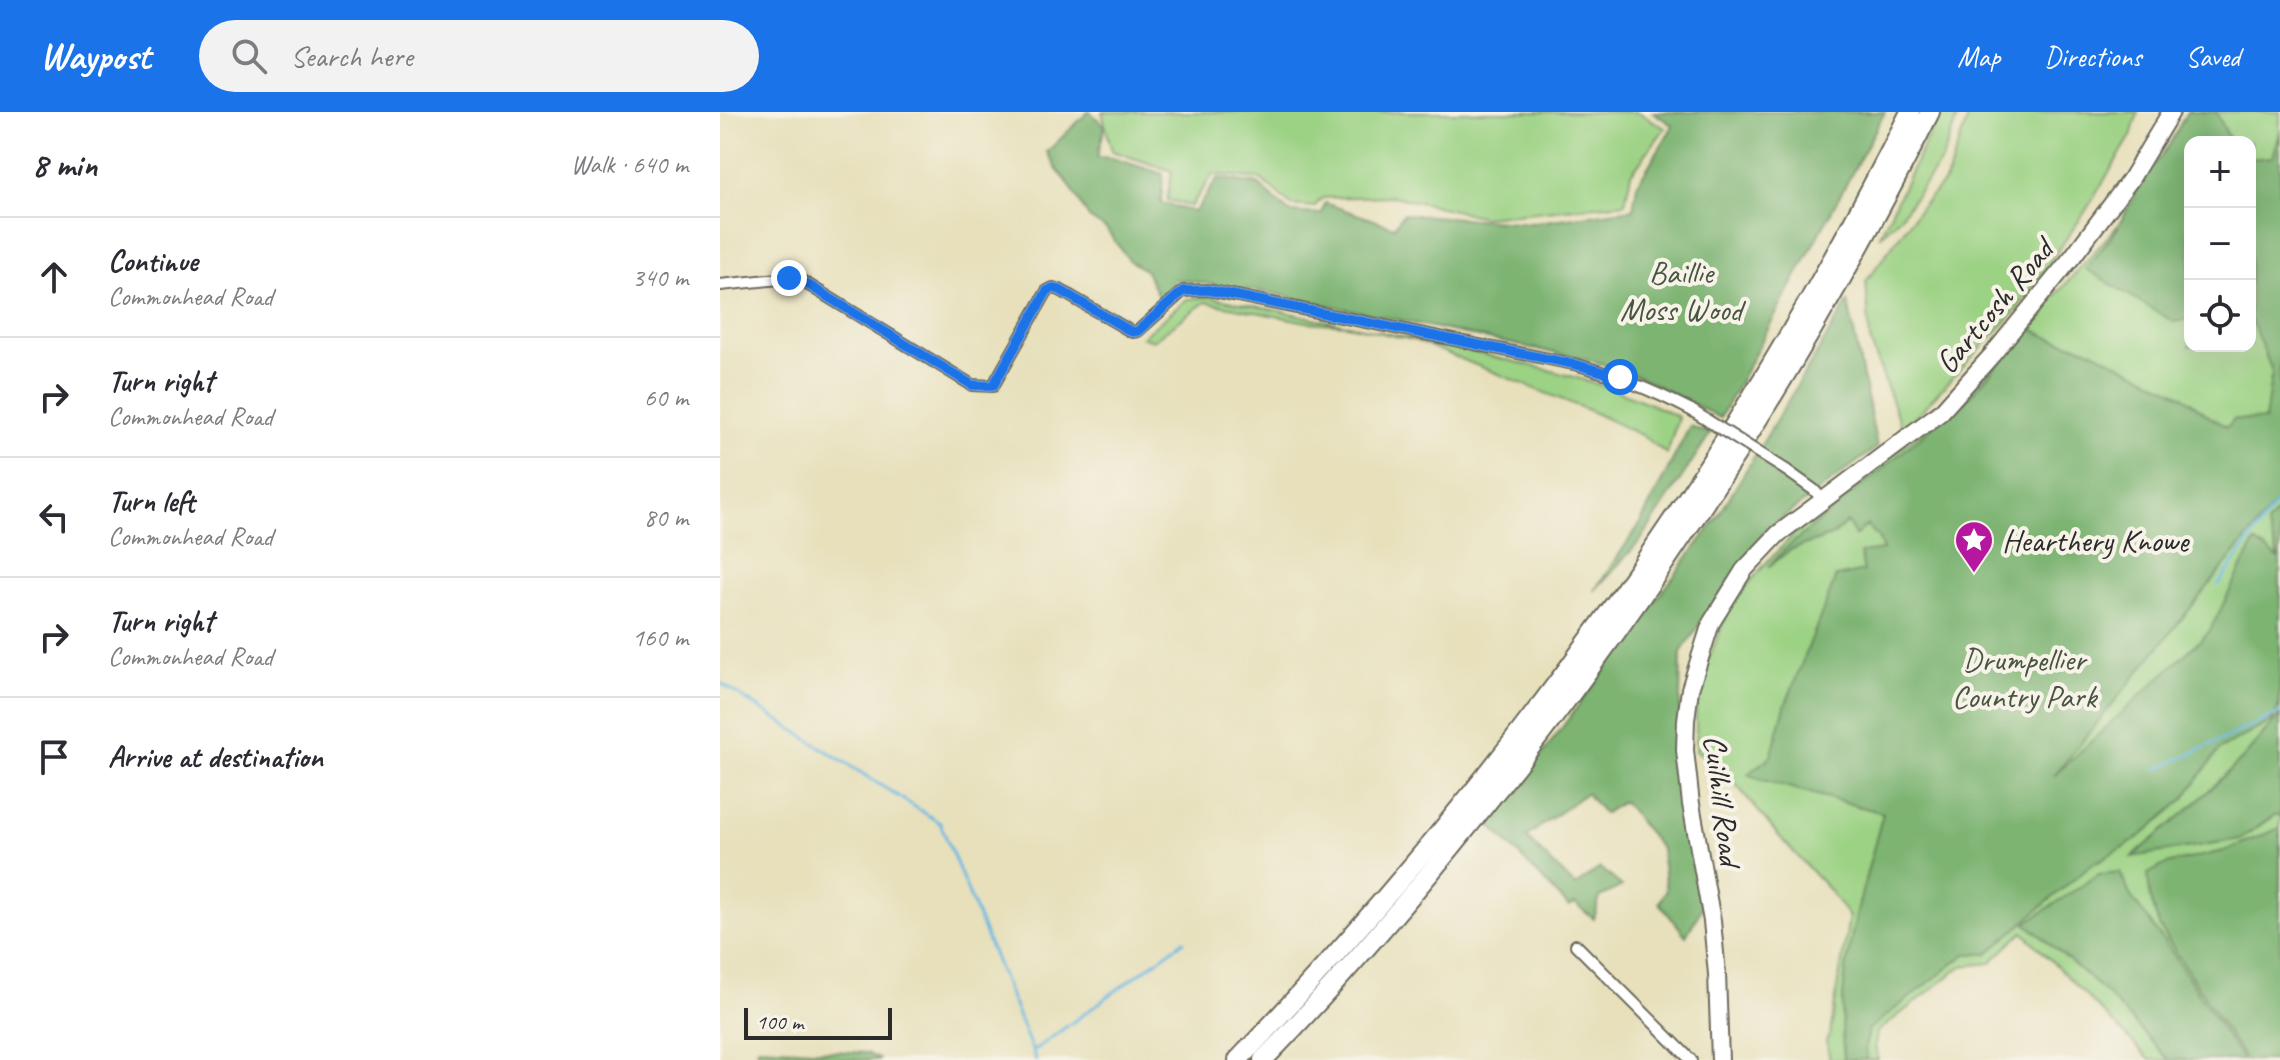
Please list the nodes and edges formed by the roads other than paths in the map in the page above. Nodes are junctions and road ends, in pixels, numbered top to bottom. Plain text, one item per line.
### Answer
1 (1910, 112) edge
2 (1930, 112) edge
3 (2171, 112) edge
4 (720, 285) edge
5 (1822, 499) junction
6 (1576, 945) dead end
7 (1238, 1060) edge
8 (1263, 1060) edge
9 (1691, 1060) edge
10 (1720, 1060) edge

1 - 7 highway
2 - 8 highway
3 - 5 main road, Gartcosh Road
4 - 5 street, bridge
5 - 10 main road, Cuilhill Road
6 - 9 street

